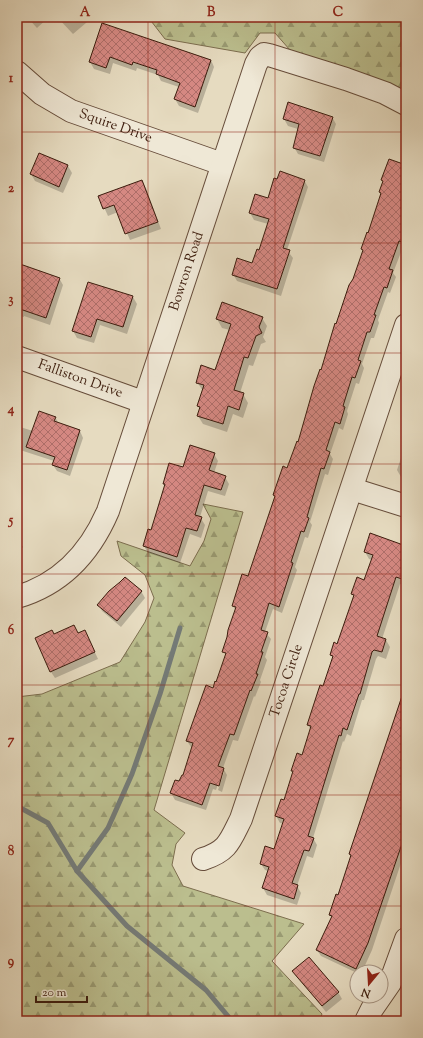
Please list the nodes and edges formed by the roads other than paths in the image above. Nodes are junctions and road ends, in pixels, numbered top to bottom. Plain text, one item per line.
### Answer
1 (17, 72) edge
2 (406, 104) edge
3 (222, 164) junction
4 (406, 325) edge
5 (17, 358) edge
6 (143, 402) junction
7 (352, 489) junction
8 (406, 506) edge
9 (17, 597) edge
10 (203, 859) dead end
11 (406, 939) edge
12 (366, 1021) edge

1 - 3 street, Squire Drive
2 - 3 street, Bowron Road
3 - 6 street, Bowron Road
4 - 7 street
5 - 6 street, Falliston Drive
6 - 9 street, Bowron Road
7 - 8 street
7 - 10 street, Tocoa Circle
11 - 12 street

